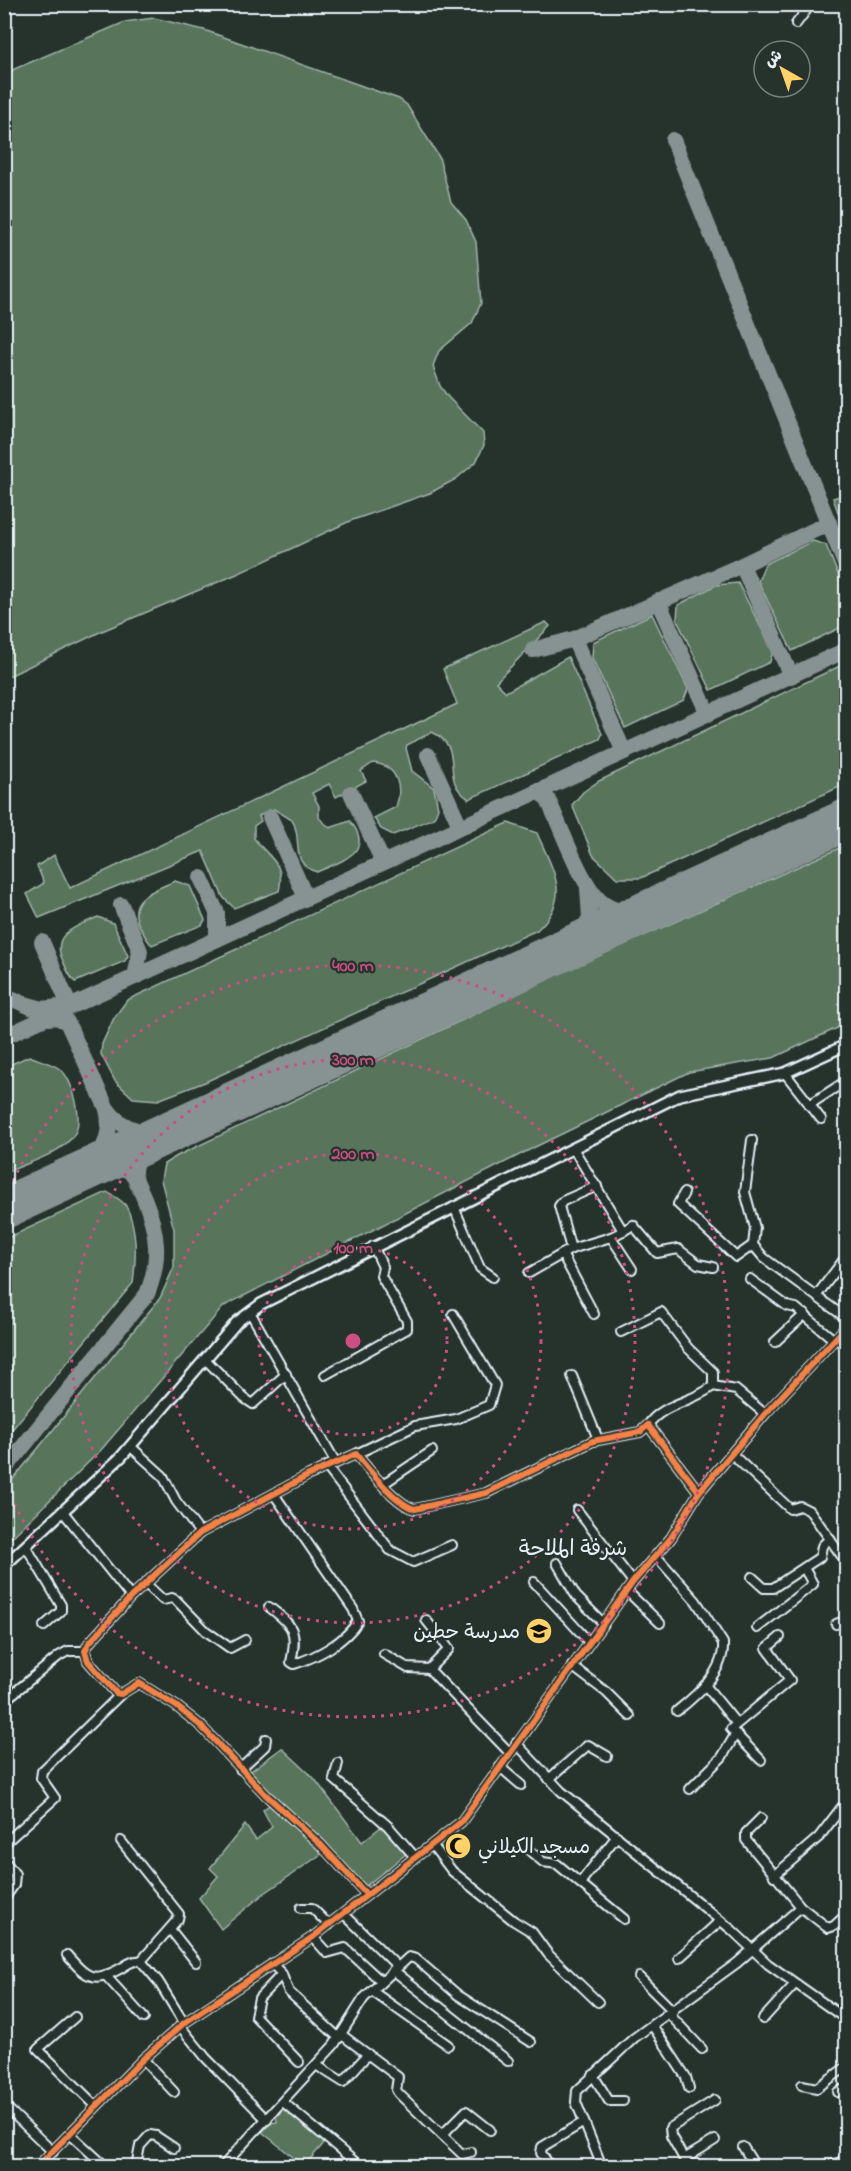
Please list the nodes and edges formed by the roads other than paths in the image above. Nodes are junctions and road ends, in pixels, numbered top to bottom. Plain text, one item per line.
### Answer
1 (811, 4) edge
2 (796, 24) dead end
3 (846, 1045) edge
4 (785, 1073) junction
5 (846, 1081) edge
6 (809, 1105) junction
7 (820, 1119) dead end
8 (752, 1140) dead end
9 (573, 1148) junction
10 (597, 1186) junction
11 (684, 1193) dead end
12 (454, 1207) junction
13 (623, 1231) junction
14 (846, 1236) edge
15 (610, 1237) junction
16 (753, 1245) junction
17 (373, 1246) junction
18 (571, 1249) junction
19 (846, 1251) edge
20 (562, 1254) junction
21 (846, 1257) edge
22 (713, 1267) dead end
23 (632, 1269) dead end
24 (529, 1273) dead end
25 (493, 1277) dead end
26 (750, 1279) dead end
27 (818, 1295) junction
28 (250, 1312) junction
29 (453, 1314) dead end
30 (594, 1314) dead end
31 (805, 1314) junction
32 (846, 1318) edge
33 (846, 1327) edge
34 (621, 1332) dead end
35 (835, 1339) junction
36 (775, 1342) dead end
37 (846, 1347) edge
38 (205, 1359) junction
39 (286, 1374) junction
40 (325, 1375) dead end
41 (572, 1376) dead end
42 (713, 1386) junction
43 (765, 1414) junction
44 (648, 1425) junction
45 (598, 1439) junction
46 (130, 1446) junction
47 (432, 1451) dead end
48 (356, 1454) junction
49 (732, 1454) junction
50 (336, 1462) junction
51 (326, 1466) junction
52 (383, 1484) junction
53 (699, 1492) junction
54 (274, 1494) junction
55 (577, 1509) dead end
56 (64, 1513) junction
57 (200, 1533) junction
58 (830, 1538) junction
59 (452, 1545) dead end
60 (27, 1548) junction
61 (657, 1557) junction
62 (846, 1562) edge
63 (557, 1563) dead end
64 (4, 1566) edge
65 (804, 1568) junction
66 (752, 1577) dead end
67 (534, 1582) dead end
68 (633, 1582) junction
69 (146, 1584) junction
70 (627, 1591) junction
71 (130, 1597) junction
72 (269, 1607) dead end
73 (426, 1620) dead end
74 (846, 1620) edge
75 (660, 1623) dead end
76 (604, 1624) junction
77 (836, 1624) dead end
78 (44, 1626) dead end
79 (757, 1628) dead end
80 (780, 1637) dead end
81 (245, 1640) dead end
82 (589, 1642) junction
83 (85, 1651) junction
84 (384, 1654) dead end
85 (572, 1666) junction
86 (429, 1669) junction
87 (705, 1685) junction
88 (121, 1694) junction
89 (4, 1701) edge
90 (677, 1711) dead end
91 (630, 1716) dead end
92 (736, 1723) junction
93 (735, 1735) junction
94 (266, 1739) dead end
95 (516, 1743) junction
96 (510, 1753) junction
97 (607, 1756) dead end
98 (761, 1760) dead end
99 (338, 1763) dead end
100 (500, 1767) junction
101 (240, 1768) junction
102 (549, 1779) junction
103 (521, 1785) dead end
104 (690, 1789) dead end
105 (842, 1807) dead end
106 (761, 1818) dead end
107 (617, 1836) junction
108 (121, 1841) dead end
109 (4, 1844) edge
110 (433, 1846) junction
111 (531, 1852) dead end
112 (415, 1857) junction
113 (4, 1860) edge
114 (774, 1876) junction
115 (580, 1883) junction
116 (367, 1895) junction
117 (4, 1899) edge
118 (801, 1907) junction
119 (301, 1908) dead end
120 (344, 1914) junction
121 (846, 1915) edge
122 (624, 1919) dead end
123 (720, 1922) junction
124 (329, 1925) junction
125 (170, 1929) junction
126 (313, 1937) junction
127 (752, 1950) junction
128 (67, 1955) dead end
129 (679, 1958) dead end
130 (141, 1961) junction
131 (196, 1962) dead end
132 (272, 1964) junction
133 (395, 1968) junction
134 (282, 1975) junction
135 (106, 1976) junction
136 (639, 1977) dead end
137 (381, 1981) junction
138 (794, 1985) junction
139 (372, 1991) junction
140 (598, 2002) dead end
141 (671, 2012) junction
142 (75, 2017) dead end
143 (144, 2018) dead end
144 (763, 2019) dead end
145 (846, 2019) edge
146 (182, 2025) junction
147 (652, 2025) junction
148 (340, 2036) junction
149 (531, 2042) dead end
150 (448, 2045) dead end
151 (702, 2049) dead end
152 (368, 2054) junction
153 (143, 2059) junction
154 (508, 2061) dead end
155 (299, 2062) dead end
156 (316, 2065) junction
157 (846, 2067) edge
158 (593, 2075) junction
159 (802, 2085) dead end
160 (689, 2088) dead end
161 (174, 2092) dead end
162 (715, 2100) dead end
163 (283, 2102) junction
164 (623, 2102) dead end
165 (4, 2105) edge
166 (96, 2106) junction
167 (267, 2120) junction
168 (584, 2122) junction
169 (490, 2130) dead end
170 (70, 2134) junction
171 (442, 2135) junction
172 (715, 2140) dead end
173 (744, 2147) dead end
174 (174, 2148) dead end
175 (53, 2152) junction
176 (471, 2152) dead end
177 (846, 2161) edge
178 (687, 2162) edge
179 (601, 2164) dead end
180 (38, 2166) edge
181 (105, 2166) edge
182 (136, 2166) edge
183 (224, 2166) edge
184 (360, 2166) edge
185 (550, 2166) edge
186 (755, 2166) edge
187 (832, 2166) edge

1 - 2 street
3 - 4 main road
4 - 6 street
4 - 9 main road
5 - 6 street
6 - 7 street
8 - 16 street
9 - 10 street
9 - 12 main road
10 - 13 street
10 - 18 street
11 - 16 street
12 - 17 main road
12 - 25 street
13 - 15 street
13 - 22 street
14 - 19 street
15 - 18 street
15 - 23 street
16 - 27 street
17 - 28 main road
17 - 40 street
18 - 20 street
20 - 24 street
20 - 30 street
21 - 27 street
26 - 31 street
27 - 32 street
28 - 38 main road
28 - 39 street
29 - 48 street
31 - 35 street
31 - 36 street
33 - 35 street
34 - 42 street
35 - 37 street
35 - 43 street
38 - 39 street
38 - 46 main road
39 - 50 street
41 - 45 street
42 - 43 street
42 - 44 street
43 - 49 street
44 - 45 street
44 - 53 street
45 - 52 street
46 - 56 main road
46 - 57 street
47 - 52 street
48 - 50 street
48 - 52 street
49 - 53 street
49 - 58 street
50 - 51 street
51 - 54 street
51 - 59 street
53 - 61 street
54 - 57 street
54 - 72 street
55 - 68 street
56 - 60 main road
56 - 71 street
57 - 69 street
58 - 62 street
58 - 65 street
60 - 64 main road
60 - 78 street
61 - 68 street
61 - 87 street
63 - 76 street
65 - 66 street
65 - 79 street
67 - 82 street
68 - 70 street
69 - 71 street
69 - 81 street
70 - 75 street
70 - 76 street
71 - 83 street
73 - 86 street
74 - 77 street
76 - 82 street
80 - 92 street
82 - 85 street
83 - 88 street
83 - 89 street
84 - 86 street
85 - 91 street
85 - 95 street
86 - 96 street
87 - 90 street
87 - 92 street
88 - 101 street
88 - 109 street
92 - 93 street
93 - 98 street
93 - 104 street
94 - 101 street
95 - 96 street
95 - 102 street
96 - 100 street
97 - 102 street
99 - 112 street
100 - 103 street
100 - 110 street
101 - 116 street
102 - 107 street
105 - 114 street
106 - 114 street
107 - 115 street
107 - 123 street
108 - 125 street
110 - 112 street
110 - 140 street
111 - 115 street
112 - 116 street
113 - 117 street
114 - 118 street
115 - 122 street
116 - 120 street
118 - 121 street
118 - 127 street
119 - 124 street
120 - 124 street
120 - 133 street
123 - 127 street
123 - 129 street
124 - 126 street
125 - 130 street
125 - 131 street
126 - 132 street
126 - 137 street
127 - 138 street
127 - 141 street
128 - 135 street
130 - 135 street
130 - 146 street
132 - 134 street
132 - 146 street
133 - 137 street
133 - 149 street
133 - 154 street
134 - 148 street
134 - 155 street
135 - 143 street
136 - 141 street
137 - 139 street
138 - 144 street
138 - 145 street
139 - 148 street
139 - 150 street
141 - 147 street
141 - 151 street
142 - 166 street
146 - 153 street
146 - 167 street
147 - 158 street
147 - 160 street
148 - 152 street
148 - 156 street
152 - 156 street
152 - 171 street
153 - 161 street
153 - 166 street
156 - 163 street
157 - 159 street
158 - 164 street
158 - 168 street
162 - 178 street
163 - 167 street
163 - 184 street
165 - 175 street
166 - 170 street
167 - 183 street
168 - 179 street
168 - 185 street
169 - 171 street
170 - 175 street
170 - 181 street
171 - 176 street
172 - 178 street
173 - 186 street
174 - 182 street
175 - 180 street
177 - 187 main road

